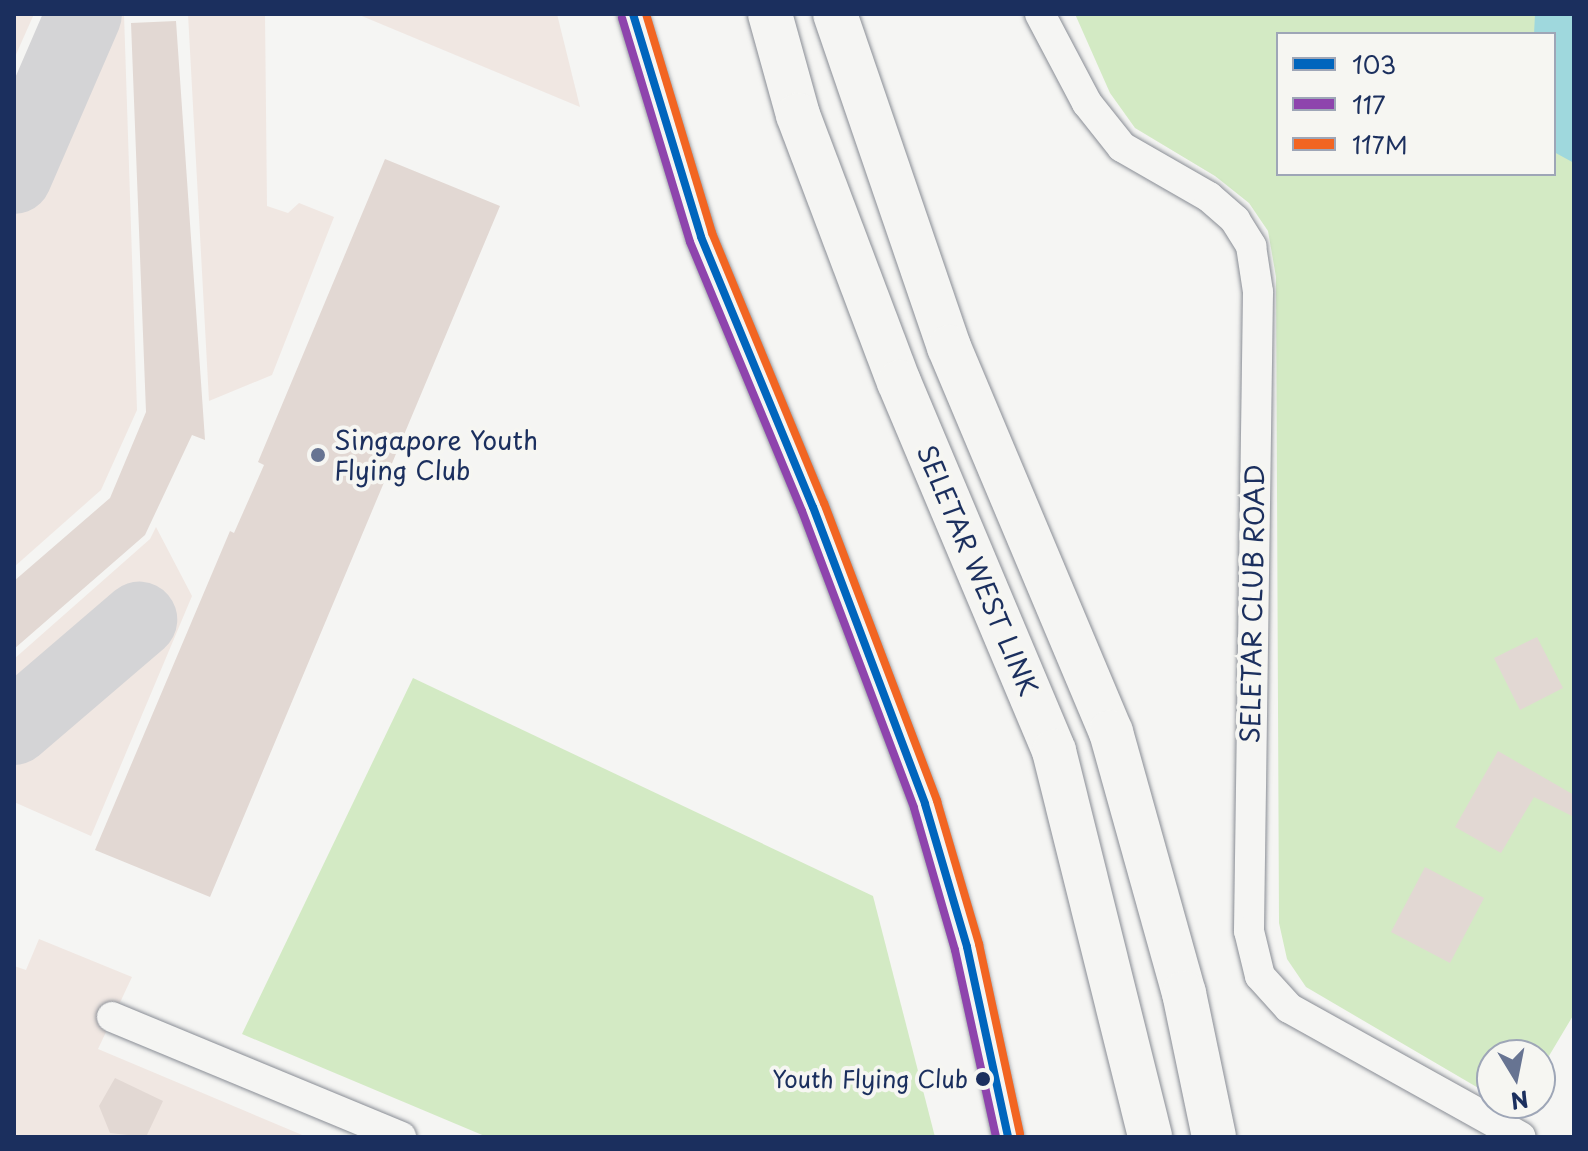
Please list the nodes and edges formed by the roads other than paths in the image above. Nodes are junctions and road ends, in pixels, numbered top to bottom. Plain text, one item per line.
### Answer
1 (633, 14) edge
2 (770, 14) edge
3 (835, 14) edge
4 (1040, 14) edge
5 (949, 347) junction
6 (972, 553) junction
7 (112, 1017) dead end
8 (401, 1137) edge
9 (1008, 1137) edge
10 (1150, 1137) edge
11 (1214, 1137) edge
12 (1521, 1137) edge

1 - 9 street
2 - 6 main road, SELETAR WEST LINK
3 - 5 main road
4 - 12 street, SELETAR CLUB ROAD
5 - 6 main road
5 - 11 main road
6 - 10 main road, SELETAR WEST LINK
7 - 8 street

